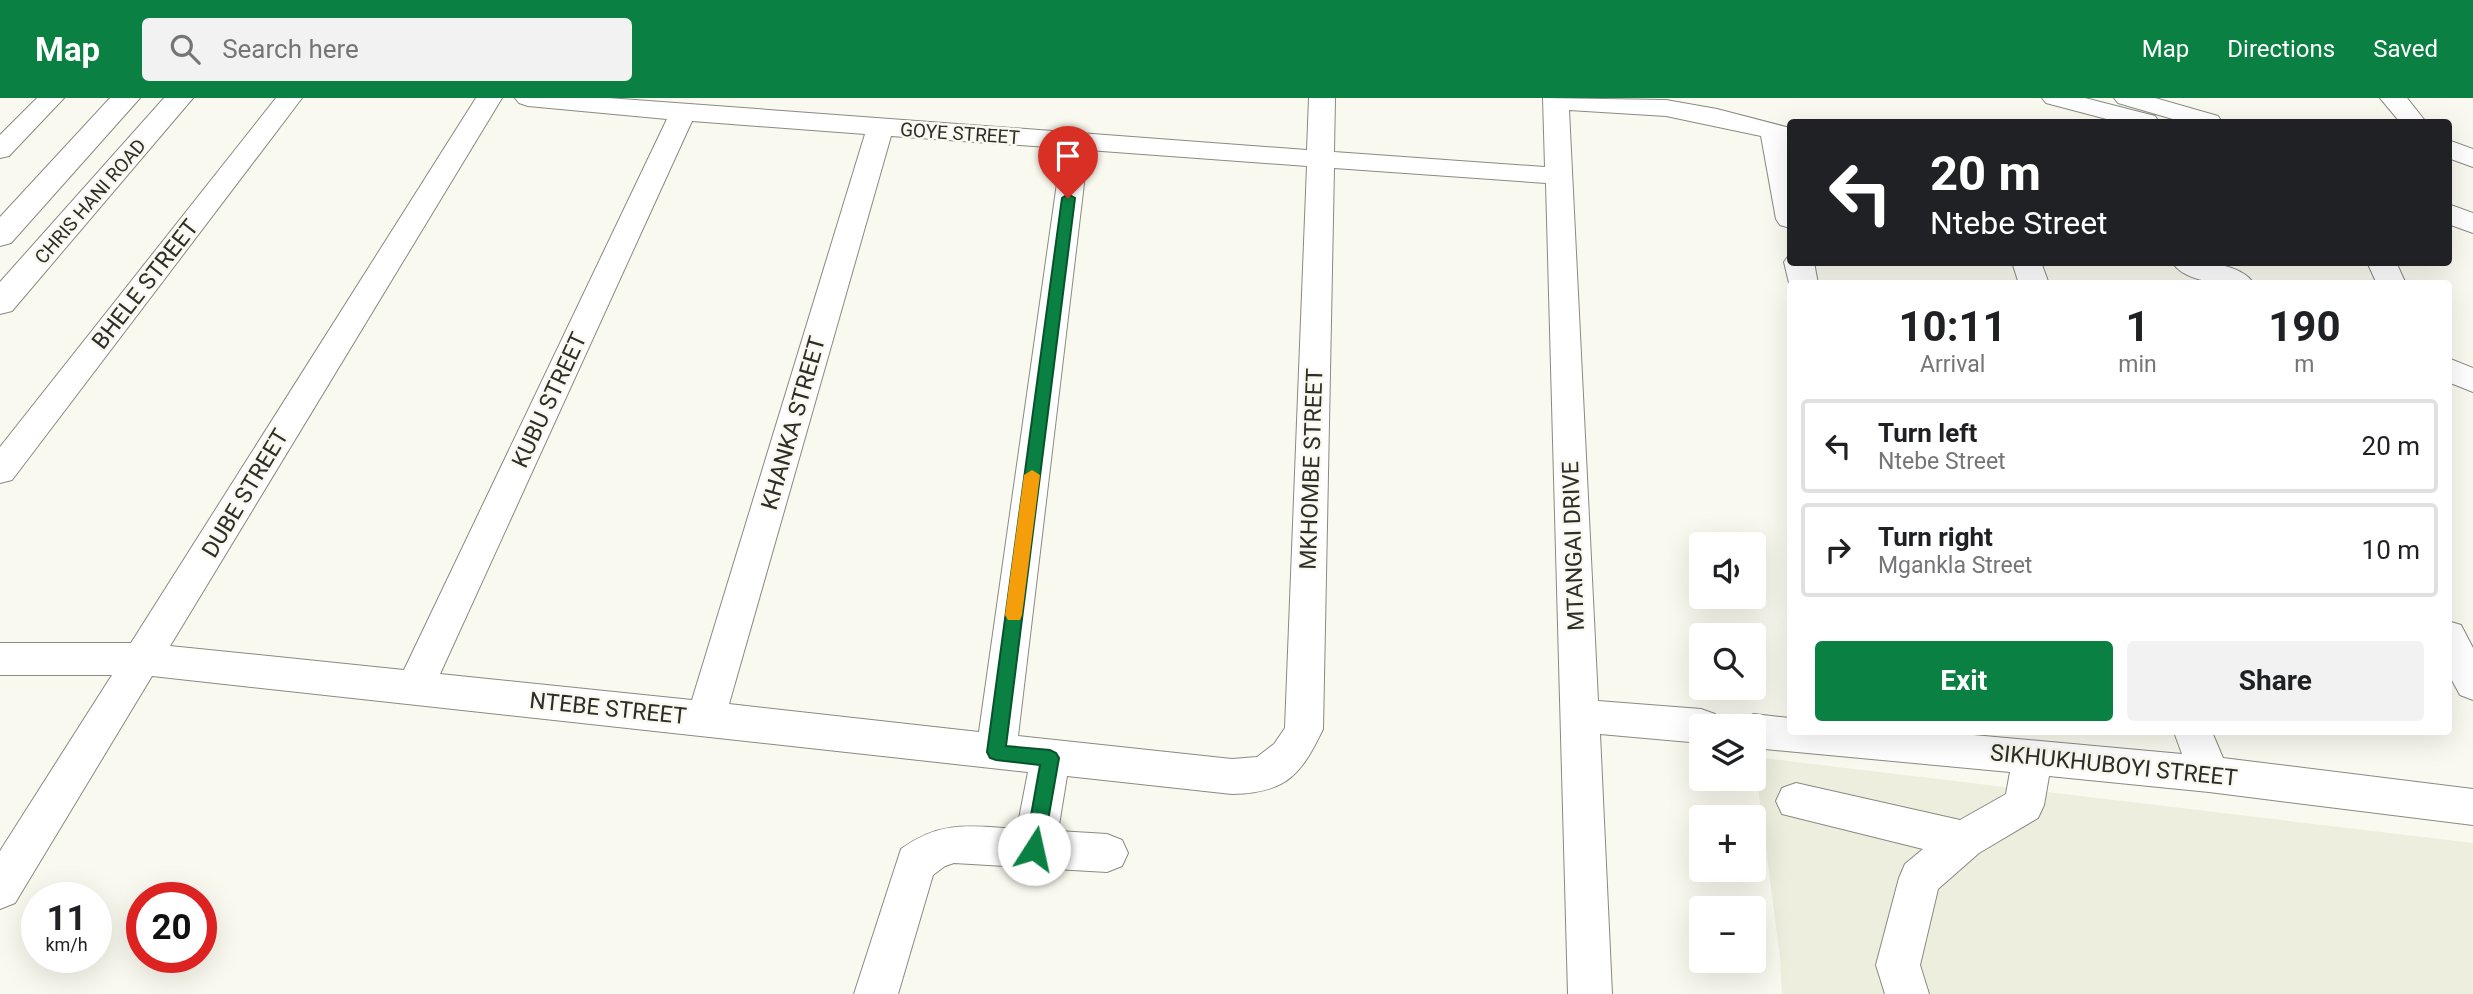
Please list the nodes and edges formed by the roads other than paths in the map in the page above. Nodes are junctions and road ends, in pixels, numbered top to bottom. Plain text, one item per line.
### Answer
1 (51, 98) edge
2 (126, 98) edge
3 (179, 98) edge
4 (289, 98) edge
5 (489, 98) edge
6 (528, 98) edge
7 (1322, 98) edge
8 (2055, 98) edge
9 (2127, 98) edge
10 (2393, 98) edge
11 (1556, 99) edge
12 (683, 113) junction
13 (2135, 119) edge
14 (2199, 119) edge
15 (2410, 119) edge
16 (880, 127) junction
17 (1781, 133) edge
18 (1076, 142) junction
19 (0, 150) edge
20 (2452, 150) edge
21 (2473, 159) edge
22 (1320, 161) junction
23 (1559, 176) junction
24 (1787, 190) edge
25 (2452, 215) edge
26 (2473, 223) edge
27 (0, 236) edge
28 (2452, 239) edge
29 (2473, 247) edge
30 (2196, 266) edge
31 (2230, 280) edge
32 (0, 303) edge
33 (2452, 371) edge
34 (2473, 381) edge
35 (0, 471) edge
36 (2452, 644) edge
37 (0, 659) edge
38 (143, 659) junction
39 (2473, 684) edge
40 (415, 687) junction
41 (1579, 716) junction
42 (705, 718) junction
43 (1689, 725) edge
44 (1766, 732) edge
45 (1787, 732) edge
46 (1847, 735) edge
47 (2194, 735) edge
48 (1894, 737) edge
49 (996, 752) junction
50 (2032, 757) junction
51 (1050, 758) junction
52 (2209, 774) junction
53 (1216, 776) joint
54 (1796, 801) dead end
55 (2473, 807) edge
56 (1964, 840) junction
57 (1034, 849) junction
58 (1107, 853) dead end
59 (0, 889) edge
60 (876, 994) edge
61 (1590, 994) edge
62 (1907, 994) edge

1 - 19 street
2 - 27 main road, CHRIS HANI ROAD
3 - 32 main road, CHRIS HANI ROAD
4 - 35 street, BHELE STREET
5 - 38 street, DUBE STREET
6 - 12 street, GOYE STREET
7 - 22 street, MKHOMBE STREET
8 - 13 street
9 - 14 street
10 - 15 street
11 - 17 street
11 - 23 street, MTANGAI DRIVE
12 - 16 street, GOYE STREET
12 - 40 street, KUBU STREET
16 - 18 street, GOYE STREET
16 - 42 street, KHANKA STREET
17 - 24 street
18 - 22 street, GOYE STREET
18 - 49 street
20 - 21 street
22 - 23 street, GOYE STREET
22 - 53 street, MKHOMBE STREET
23 - 41 street, MTANGAI DRIVE
25 - 26 street
28 - 29 street
30 - 31 street
33 - 34 street
36 - 39 street
37 - 38 street, NTEBE STREET
38 - 40 street, NTEBE STREET
38 - 59 street, DUBE STREET
40 - 42 street, NTEBE STREET
41 - 43 street
41 - 61 street, MTANGAI DRIVE
42 - 49 street, NTEBE STREET
44 - 45 street, SIKHUKHUBOYI STREET
46 - 48 street, SIKHUKHUBOYI STREET
47 - 52 street
48 - 50 street, SIKHUKHUBOYI STREET
49 - 51 street, NTEBE STREET
50 - 52 street, SIKHUKHUBOYI STREET
50 - 56 street
51 - 53 street, NTEBE STREET
51 - 57 street
52 - 55 street, SIKHUKHUBOYI STREET
54 - 56 street
56 - 62 street
57 - 58 street
57 - 60 street

